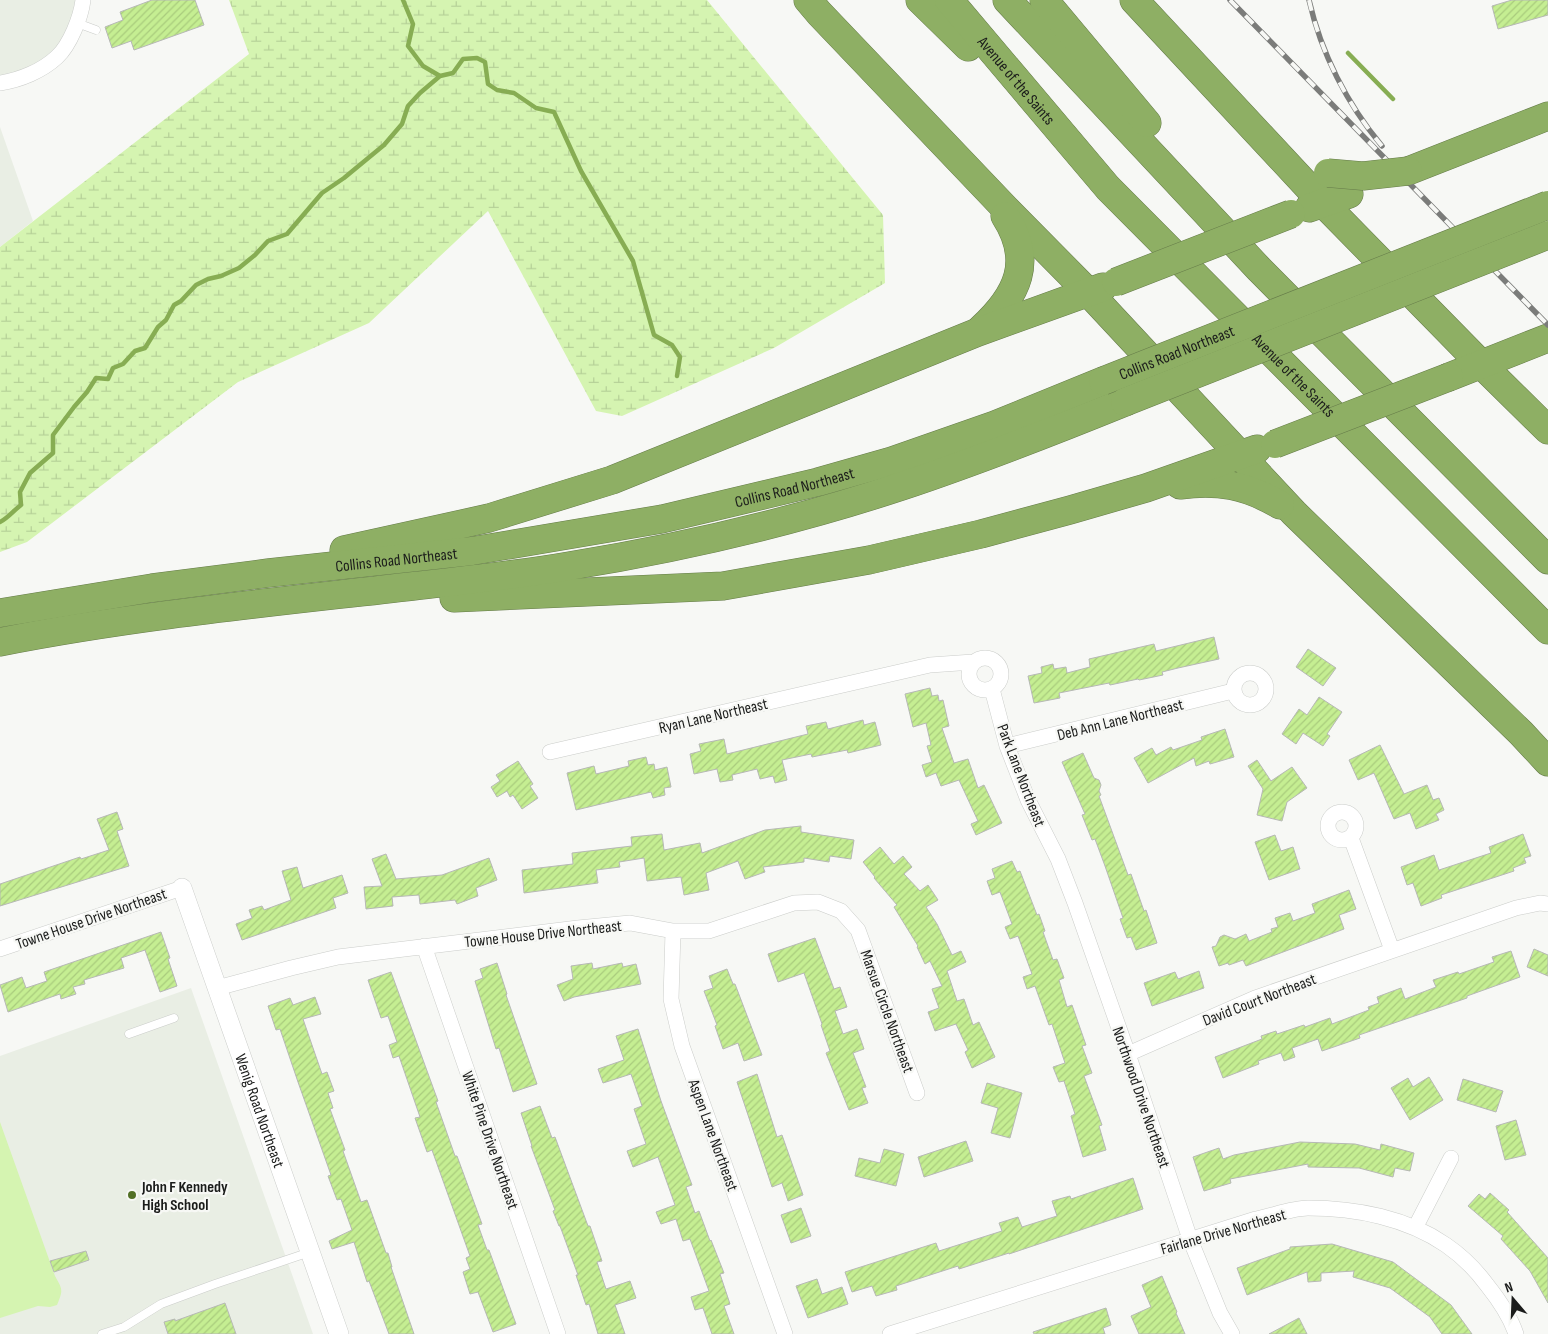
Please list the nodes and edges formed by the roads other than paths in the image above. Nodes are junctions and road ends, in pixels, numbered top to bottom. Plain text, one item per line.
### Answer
1 (83, 0) edge
2 (808, 0) edge
3 (920, 0) edge
4 (949, 0) edge
5 (1007, 0) edge
6 (1044, 0) edge
7 (1134, 0) edge
8 (77, 23) junction
9 (96, 30) dead end
10 (0, 83) edge
11 (1548, 116) edge
12 (1282, 159) junction
13 (1408, 171) junction
14 (974, 175) junction
15 (1108, 188) junction
16 (1323, 203) junction
17 (1548, 205) edge
18 (1548, 236) edge
19 (1259, 269) junction
20 (1089, 293) junction
21 (978, 332) junction
22 (1548, 338) edge
23 (1482, 365) junction
24 (1548, 430) edge
25 (1241, 454) junction
26 (1146, 488) junction
27 (1294, 513) junction
28 (1548, 560) edge
29 (152, 588) junction
30 (250, 606) junction
31 (0, 613) edge
32 (1548, 630) edge
33 (0, 642) edge
34 (973, 662) junction
35 (992, 689) junction
36 (1234, 691) dead end
37 (1521, 734) junction
38 (1007, 746) junction
39 (550, 752) dead end
40 (1548, 756) edge
41 (1548, 762) edge
42 (1351, 838) dead end
43 (1058, 859) joint
44 (182, 888) joint
45 (1548, 904) edge
46 (858, 930) joint
47 (674, 931) junction
48 (424, 946) junction
49 (0, 949) edge
50 (1392, 950) junction
51 (218, 988) junction
52 (174, 1018) dead end
53 (129, 1034) dead end
54 (1128, 1054) junction
55 (917, 1093) dead end
56 (1451, 1158) dead end
57 (1415, 1228) junction
58 (1190, 1240) junction
59 (310, 1252) junction
60 (102, 1334) edge
61 (339, 1334) edge
62 (558, 1334) edge
63 (785, 1334) edge
64 (890, 1334) edge
65 (1232, 1334) edge
66 (1516, 1334) edge

1 - 8 street
2 - 14 highway
3 - 15 highway
4 - 15 highway, Avenue of the Saints
5 - 19 highway
6 - 19 highway
7 - 12 highway
8 - 9 lane
8 - 10 street
11 - 13 highway
12 - 13 highway, bridge
12 - 16 highway
13 - 16 highway, bridge
14 - 20 highway
14 - 21 highway
15 - 32 highway, Avenue of the Saints
16 - 20 highway, bridge
16 - 23 highway
17 - 29 highway, Collins Road Northeast, bridge
18 - 30 highway, Collins Road Northeast, bridge
19 - 28 highway
20 - 21 highway
20 - 25 highway
21 - 29 highway
22 - 23 highway
23 - 24 highway
23 - 25 highway, bridge
25 - 26 highway
25 - 27 highway
26 - 27 highway
26 - 30 highway
27 - 37 highway
29 - 31 highway, Collins Road Northeast
30 - 33 highway, Collins Road Northeast
34 - 35 street
34 - 35 street
34 - 39 street, Ryan Lane Northeast
35 - 38 street, Park Lane Northeast
36 - 38 street, Deb Ann Lane Northeast
37 - 40 highway
37 - 41 highway
38 - 43 street, Park Lane Northeast
42 - 50 street
43 - 54 street, Northwood Drive Northeast
44 - 49 street, Towne House Drive Northeast
44 - 51 street, Wenig Road Northeast
45 - 50 street, David Court Northeast
46 - 47 street, Towne House Drive Northeast
46 - 55 street, Marsue Circle Northeast
47 - 48 street, Towne House Drive Northeast
47 - 63 street, Aspen Lane Northeast
48 - 51 street, Towne House Drive Northeast
48 - 62 street, White Pine Drive Northeast
50 - 54 street, David Court Northeast
51 - 59 street, Wenig Road Northeast
52 - 53 lane
54 - 58 street, Northwood Drive Northeast
56 - 57 street
57 - 58 street, Fairlane Drive Northeast
57 - 66 street, Fairlane Drive Northeast
58 - 64 street, Fairlane Drive Northeast
58 - 65 street, Northwood Drive Northeast
59 - 60 lane
59 - 61 street, Wenig Road Northeast

